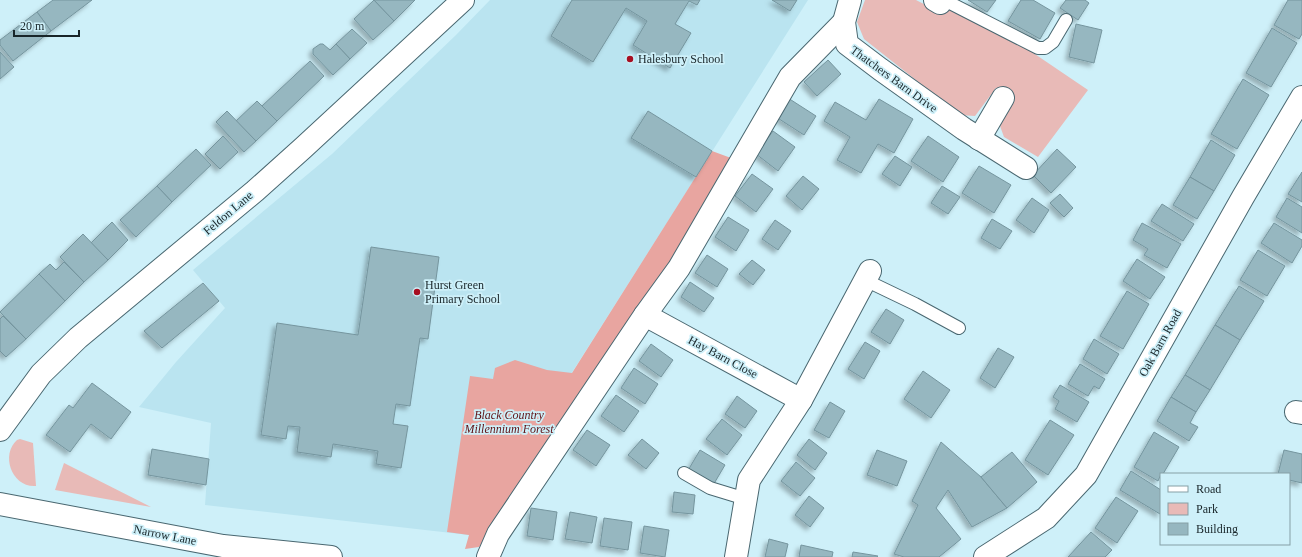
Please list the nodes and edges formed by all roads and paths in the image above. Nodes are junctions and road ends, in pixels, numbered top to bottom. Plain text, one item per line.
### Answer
1 (463, 0) edge
2 (850, 0) edge
3 (938, 2) edge
4 (1066, 20) dead end
5 (844, 22) junction
6 (1302, 97) edge
7 (1003, 98) dead end
8 (979, 139) junction
9 (1026, 168) dead end
10 (868, 276) joint
11 (645, 315) junction
12 (960, 328) dead end
13 (801, 400) junction
14 (0, 430) edge
15 (684, 473) dead end
16 (746, 499) junction
17 (0, 504) edge
18 (989, 556) edge
19 (331, 557) edge
20 (488, 557) edge
21 (736, 557) edge

1 - 14 street, Feldon Lane
2 - 5 street, Thatchers Barn Drive
3 - 4 lane
5 - 8 street, Thatchers Barn Drive
5 - 11 street
6 - 18 street, Oak Barn Road
7 - 8 street
8 - 9 street, Thatchers Barn Drive
10 - 12 lane
10 - 13 street
11 - 13 street, Hay Barn Close
11 - 20 street
13 - 16 street
15 - 16 lane
16 - 21 street
17 - 19 street, Narrow Lane

